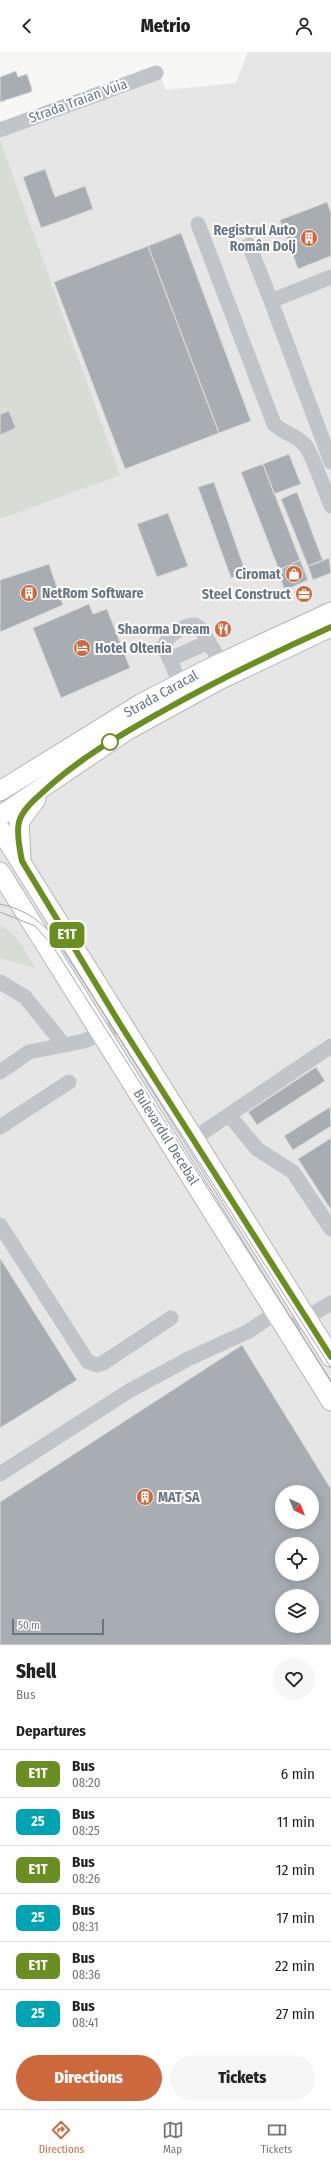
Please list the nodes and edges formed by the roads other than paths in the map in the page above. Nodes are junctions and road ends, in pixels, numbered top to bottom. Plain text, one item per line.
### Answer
1 (156, 72) dead end
2 (0, 130) edge
3 (198, 224) dead end
4 (249, 245) dead end
5 (331, 277) edge
6 (271, 301) junction
7 (331, 462) edge
8 (331, 506) edge
9 (331, 612) edge
10 (331, 627) edge
11 (209, 642) junction
12 (170, 659) junction
13 (221, 662) junction
14 (180, 683) junction
15 (62, 775) junction
16 (0, 790) edge
17 (0, 817) edge
18 (0, 825) edge
19 (0, 829) edge
20 (22, 861) junction
21 (4, 880) edge
22 (0, 982) edge
23 (120, 1024) junction
24 (102, 1034) junction
25 (64, 1045) junction
26 (331, 1046) edge
27 (0, 1072) edge
28 (69, 1082) dead end
29 (229, 1115) junction
30 (0, 1127) edge
31 (193, 1139) junction
32 (0, 1225) edge
33 (331, 1227) edge
34 (331, 1303) edge
35 (275, 1313) junction
36 (171, 1318) dead end
37 (306, 1318) junction
38 (286, 1330) junction
39 (331, 1357) edge
40 (331, 1401) edge
41 (0, 1474) edge

1 - 2 street, Strada Traian Vuia
3 - 8 street
4 - 6 street
5 - 6 street
6 - 7 street
9 - 13 main road, Strada Caracal
10 - 15 main road, Strada Caracal
11 - 12 street
11 - 12 street
11 - 13 street
12 - 14 street
13 - 14 main road, Strada Caracal
14 - 16 main road, Strada Caracal
15 - 17 main road, Strada Caracal
15 - 20 main road
17 - 18 main road
19 - 20 main road, Bulevardul Decebal
20 - 23 main road, Bulevardul Decebal
21 - 24 main road, Bulevardul Decebal
22 - 25 street
23 - 24 street
23 - 31 main road, Bulevardul Decebal
24 - 25 street
24 - 35 main road, Bulevardul Decebal
25 - 27 street
26 - 29 street
28 - 30 street
29 - 31 street
29 - 33 street
31 - 37 main road, Bulevardul Decebal
32 - 36 street
34 - 37 street
35 - 38 main road, Bulevardul Decebal
35 - 41 street
37 - 38 street
37 - 39 main road, Bulevardul Decebal
38 - 40 main road, Bulevardul Decebal

